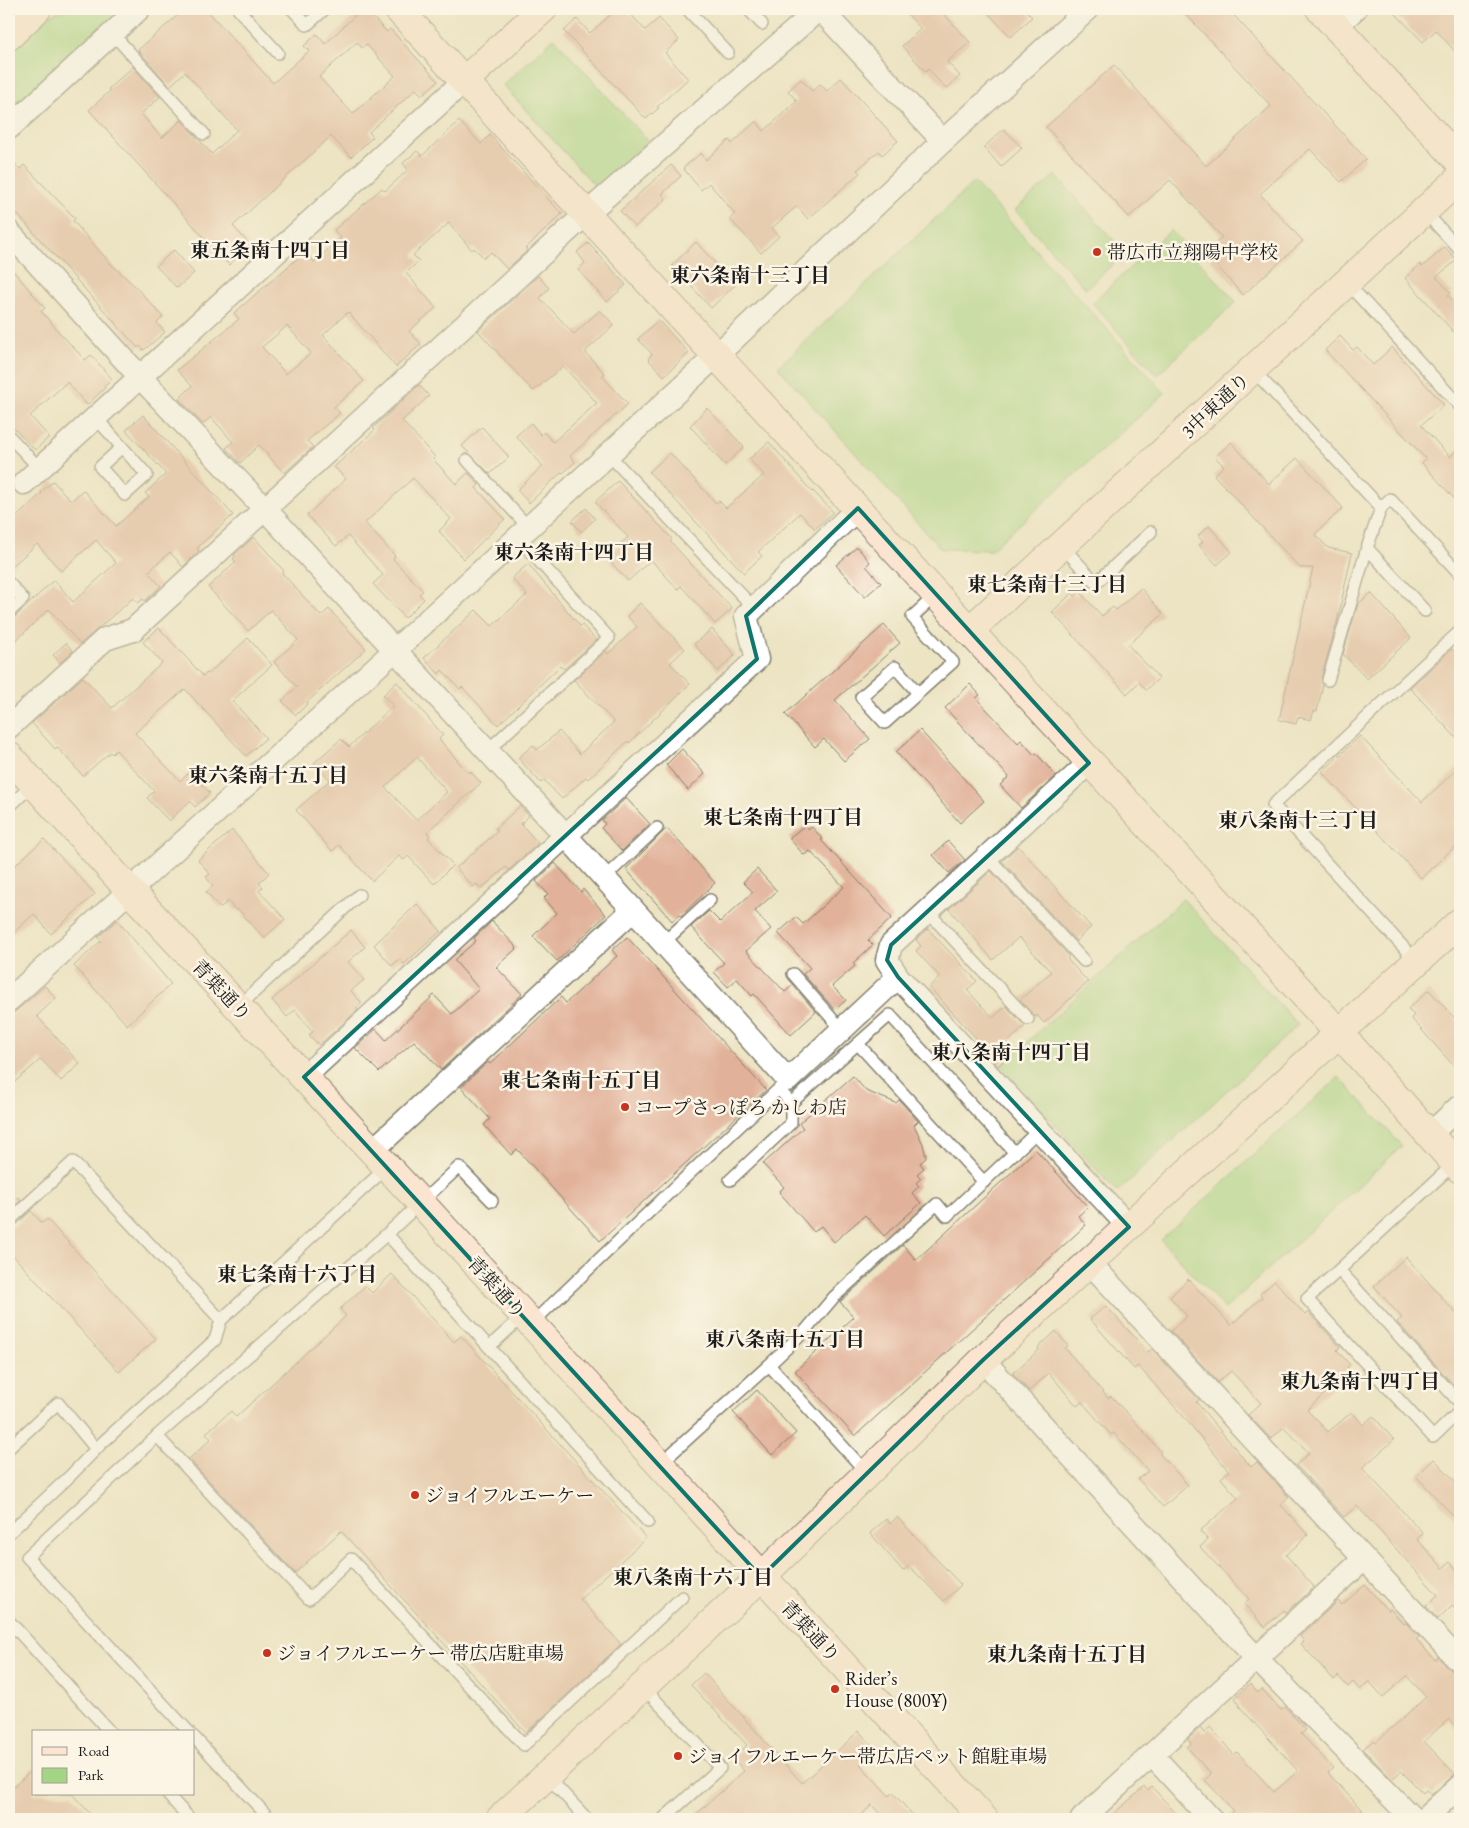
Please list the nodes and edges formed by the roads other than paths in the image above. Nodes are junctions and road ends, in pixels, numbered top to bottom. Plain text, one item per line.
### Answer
1 (37, 9) edge
2 (139, 9) edge
3 (238, 9) edge
4 (292, 9) edge
5 (324, 9) edge
6 (398, 9) edge
7 (543, 9) edge
8 (687, 9) edge
9 (748, 9) edge
10 (820, 9) edge
11 (1088, 9) edge
12 (1337, 15) edge
13 (762, 24) dead end
14 (112, 33) junction
15 (9, 36) edge
16 (278, 53) dead end
17 (728, 53) dead end
18 (464, 80) junction
19 (9, 128) edge
20 (204, 134) dead end
21 (943, 141) junction
22 (1458, 160) edge
23 (1424, 211) junction
24 (586, 214) junction
25 (9, 232) edge
26 (1460, 250) edge
27 (1346, 283) junction
28 (717, 355) junction
29 (1253, 370) junction
30 (140, 377) junction
31 (1460, 406) edge
32 (96, 418) junction
33 (9, 436) edge
34 (122, 447) dead end
35 (609, 455) junction
36 (467, 460) dead end
37 (32, 476) joint
38 (858, 508) junction
39 (1381, 508) junction
40 (264, 509) junction
41 (1151, 532) dead end
42 (524, 533) junction
43 (1062, 546) junction
44 (1367, 548) junction
45 (1460, 574) edge
46 (9, 583) edge
47 (936, 595) junction
48 (754, 608) junction
49 (1425, 610) dead end
50 (9, 612) edge
51 (969, 631) junction
52 (1460, 631) edge
53 (394, 651) junction
54 (1328, 680) dead end
55 (918, 693) junction
56 (9, 727) edge
57 (487, 751) junction
58 (9, 756) edge
59 (1089, 763) junction
60 (33, 784) junction
61 (9, 807) edge
62 (657, 828) dead end
63 (566, 836) junction
64 (987, 856) junction
65 (604, 878) junction
66 (130, 891) junction
67 (358, 895) dead end
68 (710, 900) dead end
69 (633, 910) junction
70 (927, 911) junction
71 (1460, 922) edge
72 (663, 943) junction
73 (1084, 961) dead end
74 (1417, 962) junction
75 (793, 974) dead end
76 (898, 977) junction
77 (9, 1000) edge
78 (238, 1007) junction
79 (1028, 1019) dead end
80 (1339, 1033) junction
81 (850, 1037) junction
82 (304, 1077) junction
83 (784, 1085) junction
84 (791, 1103) junction
85 (1460, 1106) edge
86 (1040, 1130) junction
87 (1429, 1135) junction
88 (1015, 1153) junction
89 (380, 1159) junction
90 (1458, 1166) edge
91 (730, 1180) dead end
92 (984, 1182) junction
93 (492, 1201) dead end
94 (420, 1203) junction
95 (9, 1221) edge
96 (1129, 1227) junction
97 (388, 1234) junction
98 (1090, 1263) junction
99 (1339, 1270) junction
100 (221, 1320) junction
101 (527, 1320) junction
102 (489, 1347) junction
103 (983, 1360) junction
104 (769, 1365) junction
105 (1460, 1403) edge
106 (1460, 1411) edge
107 (157, 1436) junction
108 (9, 1448) edge
109 (96, 1449) junction
110 (659, 1465) junction
111 (867, 1473) junction
112 (648, 1522) dead end
113 (9, 1533) edge
114 (1364, 1560) junction
115 (761, 1577) junction
116 (682, 1597) dead end
117 (9, 1621) edge
118 (1257, 1659) junction
119 (1460, 1662) edge
120 (643, 1687) junction
121 (108, 1730) edge
122 (187, 1730) edge
123 (195, 1738) edge
124 (1152, 1755) junction
125 (547, 1776) junction
126 (1460, 1786) edge
127 (169, 1796) edge
128 (190, 1819) edge
129 (270, 1819) edge
130 (500, 1819) edge
131 (587, 1819) edge
132 (663, 1819) edge
133 (984, 1819) edge
134 (1082, 1819) edge
135 (1211, 1819) edge
136 (1413, 1819) edge
137 (1424, 1819) edge

1 - 15 street
2 - 14 street
3 - 16 lane
4 - 5 lane
6 - 18 street
7 - 18 street
8 - 17 lane
9 - 13 lane
10 - 21 street
10 - 24 street
11 - 21 street
12 - 22 street
14 - 19 street
14 - 20 lane
18 - 24 street
18 - 30 street
21 - 28 street
22 - 23 street, 3中東通り
23 - 26 lane
23 - 27 street, 3中東通り
24 - 28 street
24 - 40 street
25 - 30 street
27 - 29 street, 3中東通り
27 - 31 lane
28 - 35 street
28 - 38 street
29 - 39 lane
29 - 43 street, 3中東通り
30 - 32 street
30 - 40 street
32 - 34 lane
32 - 37 street
33 - 37 lane
35 - 42 street
35 - 48 lane
36 - 42 lane
38 - 47 street
38 - 48 street
39 - 44 lane
39 - 45 lane
40 - 53 street
40 - 56 street
41 - 43 lane
42 - 53 street
42 - 57 lane
43 - 51 street, 3中東通り
44 - 49 lane
44 - 54 lane
46 - 50 lane
47 - 51 street
47 - 55 lane
48 - 63 street
51 - 59 street
52 - 74 lane
53 - 57 street
53 - 66 street
55 - 55 lane
57 - 63 street
58 - 60 street, 青葉通り
59 - 64 street
59 - 80 street
60 - 61 lane
60 - 66 street, 青葉通り
62 - 65 lane
63 - 65 street
63 - 82 street
64 - 70 street
64 - 73 lane
65 - 69 street
66 - 77 street
66 - 78 street, 青葉通り
67 - 78 lane
68 - 72 lane
69 - 72 street
69 - 89 street
70 - 76 street
70 - 79 lane
71 - 74 street
72 - 83 street
74 - 80 street
75 - 81 lane
76 - 81 street
76 - 86 street
78 - 82 street, 青葉通り
80 - 87 street
80 - 96 street
81 - 83 street
81 - 84 lane
81 - 88 lane
81 - 92 lane
82 - 89 street, 青葉通り
83 - 84 lane
83 - 101 lane
84 - 91 lane
85 - 87 street
86 - 88 lane
86 - 96 street
87 - 90 street
88 - 92 lane
89 - 94 street, 青葉通り
89 - 100 lane
90 - 99 lane
92 - 104 lane
93 - 94 lane
94 - 97 lane
94 - 101 street, 青葉通り
95 - 100 lane
96 - 98 street
97 - 102 lane
97 - 107 lane
98 - 103 street
98 - 114 street
99 - 105 lane
99 - 106 lane
100 - 109 lane
101 - 102 lane
101 - 110 street, 青葉通り
102 - 112 lane
103 - 111 street
103 - 118 street
104 - 110 lane
104 - 111 lane
107 - 116 lane
107 - 122 lane
108 - 109 lane
109 - 113 lane
110 - 115 street, 青葉通り
111 - 115 street
114 - 118 street
114 - 119 street
115 - 120 street
115 - 133 street, 青葉通り
117 - 121 lane
118 - 124 street
118 - 136 street
120 - 125 street
120 - 132 lane
123 - 129 lane
124 - 134 street
124 - 135 street
125 - 130 street
125 - 131 lane
126 - 137 street
127 - 128 lane

